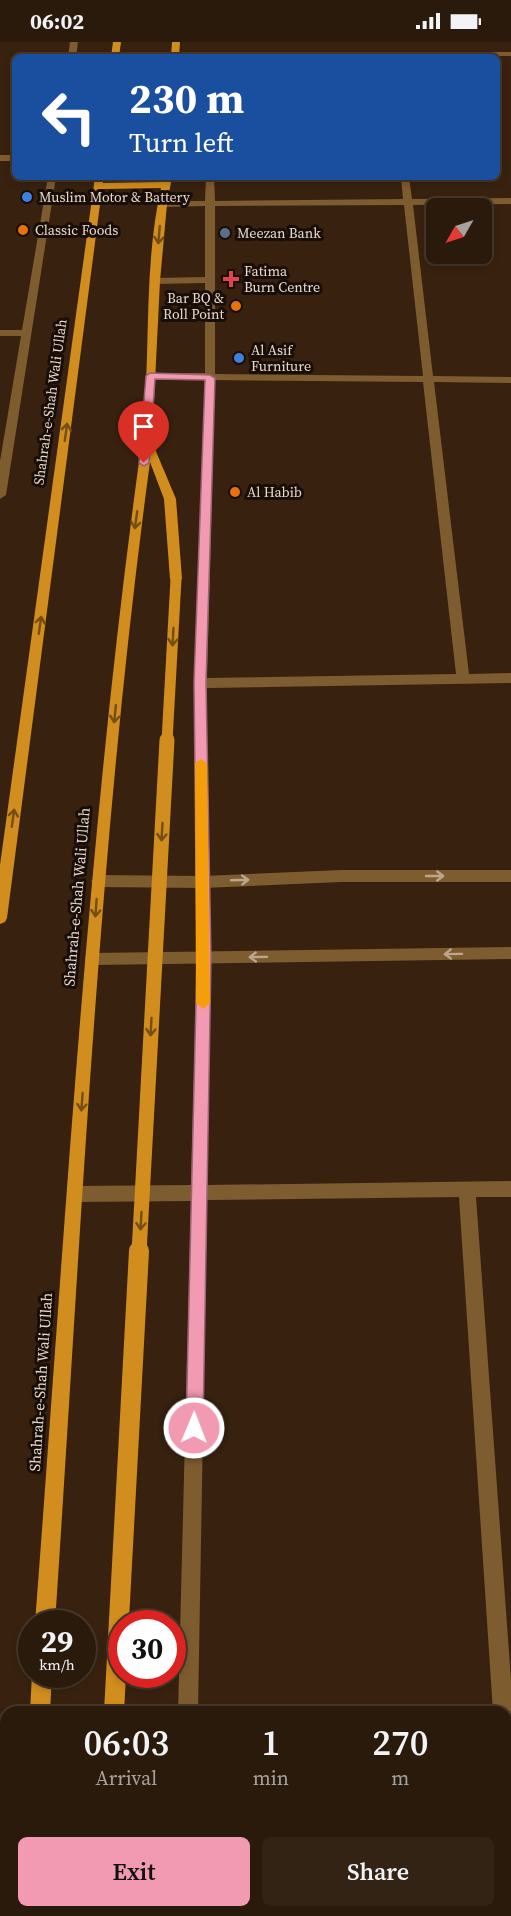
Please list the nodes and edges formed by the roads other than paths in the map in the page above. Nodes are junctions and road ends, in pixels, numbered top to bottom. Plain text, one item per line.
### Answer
1 (468, 42) edge
2 (471, 54) joint
3 (511, 54) edge
4 (52, 180) edge
5 (210, 180) edge
6 (405, 180) edge
7 (99, 181) edge
8 (168, 181) edge
9 (511, 201) edge
10 (210, 202) junction
11 (408, 202) junction
12 (162, 204) junction
13 (209, 280) junction
14 (155, 281) junction
15 (0, 333) edge
16 (27, 333) junction
17 (150, 376) junction
18 (210, 378) junction
19 (429, 380) junction
20 (511, 380) edge
21 (147, 441) junction
22 (0, 495) edge
23 (511, 678) edge
24 (463, 679) junction
25 (200, 682) junction
26 (511, 876) edge
27 (98, 881) junction
28 (203, 882) junction
29 (0, 918) edge
30 (511, 953) edge
31 (204, 958) junction
32 (92, 959) junction
33 (511, 1189) edge
34 (467, 1190) junction
35 (200, 1192) junction
36 (75, 1194) junction
37 (46, 1610) edge
38 (41, 1688) edge
39 (40, 1706) edge
40 (114, 1706) edge
41 (188, 1706) edge
42 (503, 1706) edge

1 - 2 street
2 - 3 street
4 - 16 street
5 - 10 street
6 - 11 street
7 - 8 main road
29 -> 7 main road, Shahrah-e-Shah Wali Ullah
8 - 12 main road, Shahrah-e-Shah Wali Ullah
9 - 11 street
10 - 11 street
10 - 12 street
10 - 13 street
11 - 19 street
12 -> 14 main road, Shahrah-e-Shah Wali Ullah
13 - 14 street
13 - 18 street
14 - 17 main road, Shahrah-e-Shah Wali Ullah
15 - 16 street
16 - 22 street
17 - 18 street
17 - 21 main road, Shahrah-e-Shah Wali Ullah
18 - 19 street
18 - 25 street
19 - 20 street
19 - 24 street
21 -> 27 main road, Shahrah-e-Shah Wali Ullah
21 -> 40 main road, bridge
23 - 24 street
24 - 25 street
25 - 28 street
28 -> 26 street
27 - 28 street
27 -> 32 main road, Shahrah-e-Shah Wali Ullah
28 - 31 street
30 -> 31 street
31 - 32 street
31 - 35 street
32 -> 36 main road, Shahrah-e-Shah Wali Ullah
33 - 34 street
34 - 35 street
34 - 42 street
35 - 36 street
35 - 41 street
36 - 37 main road, Shahrah-e-Shah Wali Ullah
38 - 39 main road

